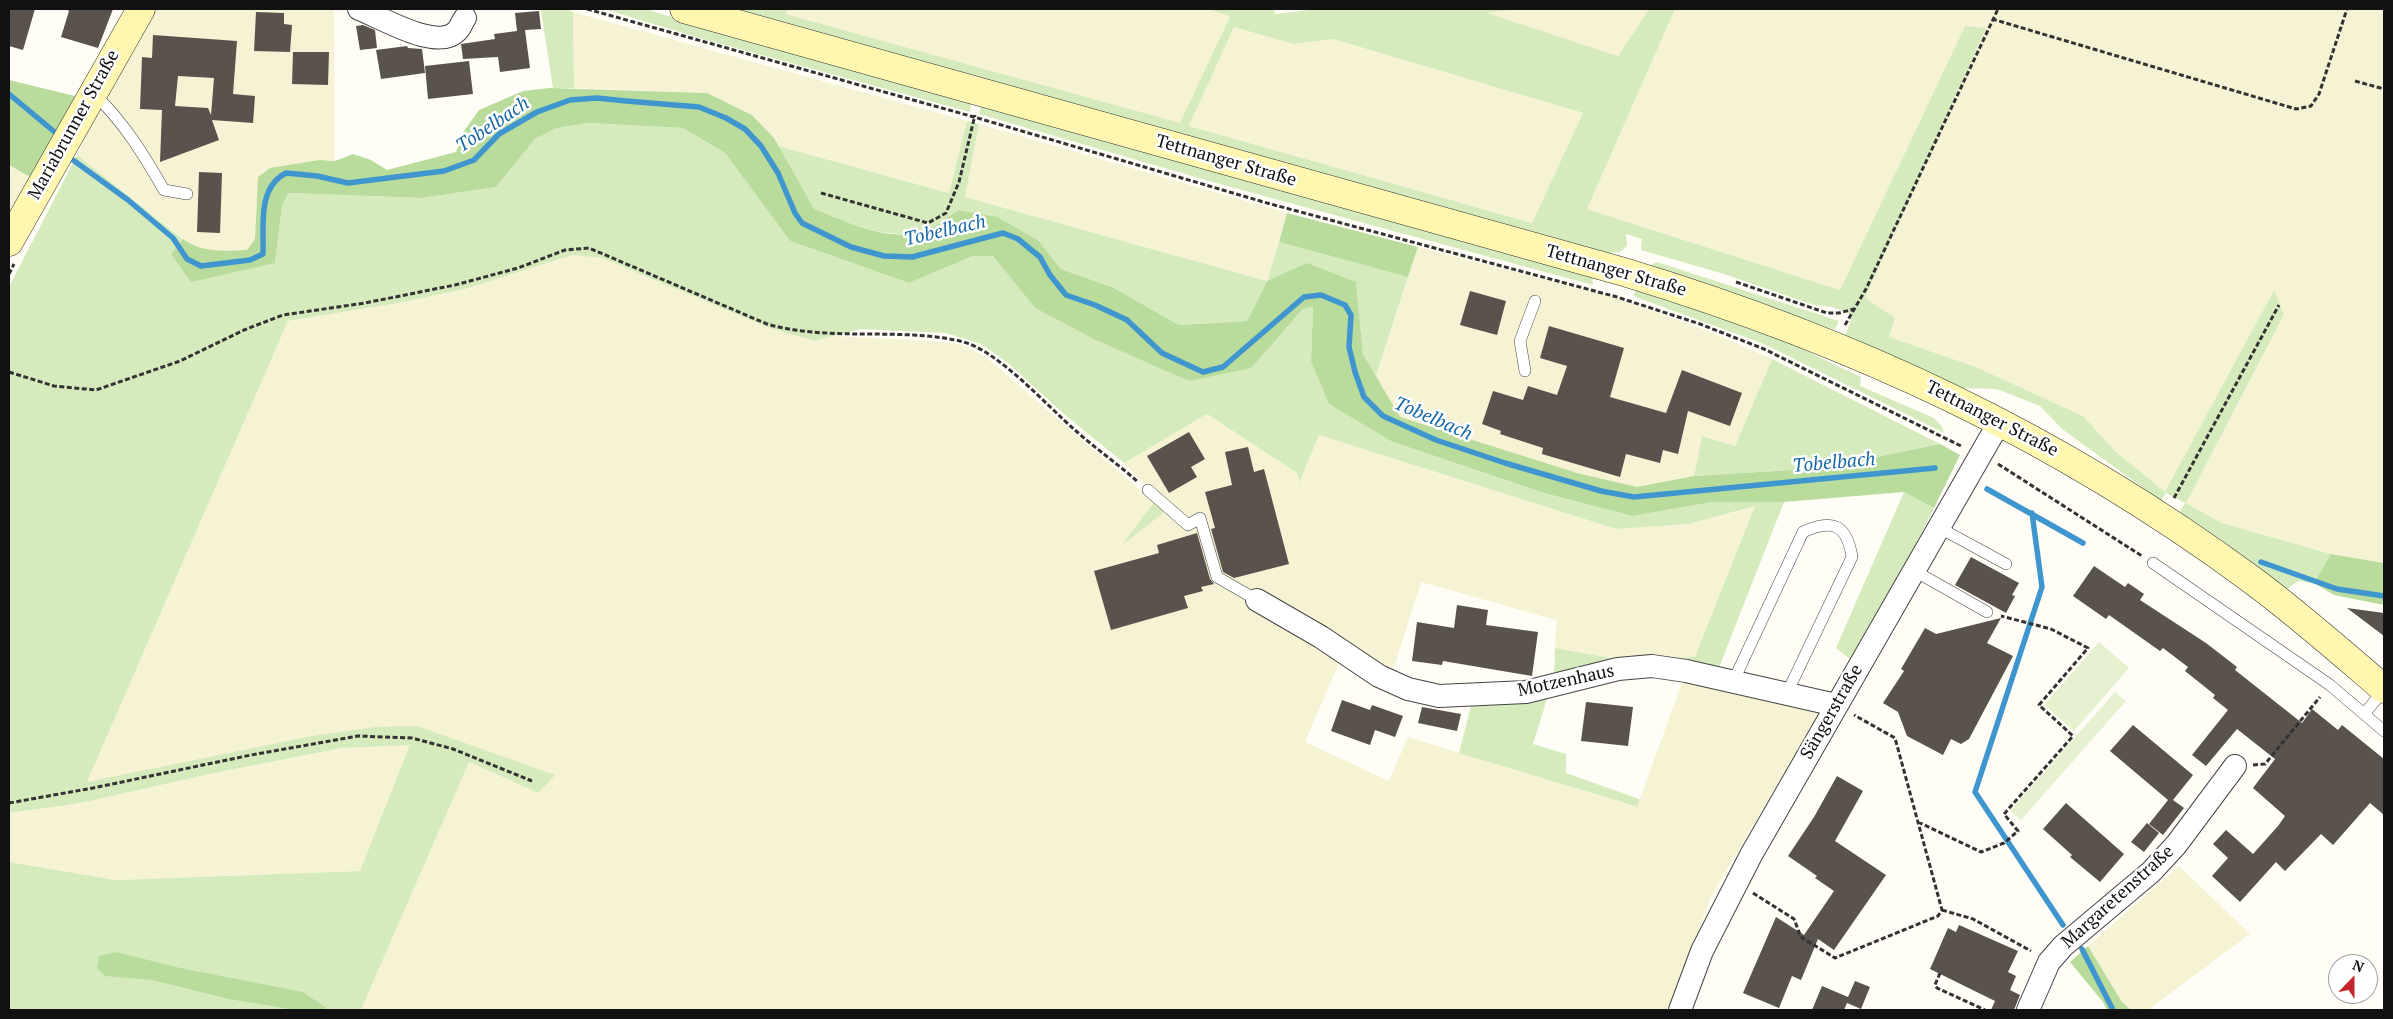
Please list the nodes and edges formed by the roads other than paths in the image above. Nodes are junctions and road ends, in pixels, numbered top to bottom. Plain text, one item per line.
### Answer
1 (141, 9) edge
2 (359, 9) edge
3 (684, 9) edge
4 (465, 18) dead end
5 (93, 93) junction
6 (188, 194) dead end
7 (9, 242) edge
8 (1535, 301) dead end
9 (1525, 371) dead end
10 (2000, 421) junction
11 (1148, 490) road end
12 (1938, 527) junction
13 (2153, 563) road end
14 (2006, 564) dead end
15 (1914, 570) junction
16 (1257, 600) joint
17 (1986, 612) road end
18 (1733, 682) junction
19 (2384, 689) edge
20 (1786, 695) junction
21 (1836, 705) junction
22 (2364, 714) junction
23 (2384, 731) edge
24 (2235, 766) road end
25 (1680, 1010) edge
26 (2028, 1010) edge

1 - 5 main road, Mariabrunner Straße
2 - 4 street
3 - 10 main road, Tettnanger Straße
5 - 6 lane
5 - 7 main road, Mariabrunner Straße
8 - 9 lane
10 - 12 street, Sängerstraße
10 - 19 main road, Tettnanger Straße
11 - 16 lane
12 - 14 lane
12 - 15 street, Sängerstraße
13 - 22 lane
15 - 17 lane
15 - 21 street, Sängerstraße
16 - 18 street, Motzenhaus
18 - 20 street, Motzenhaus
18 - 20 lane
19 - 22 lane
20 - 21 street, Motzenhaus
21 - 25 street, Sängerstraße
22 - 23 lane
24 - 26 street, Margaretenstraße

